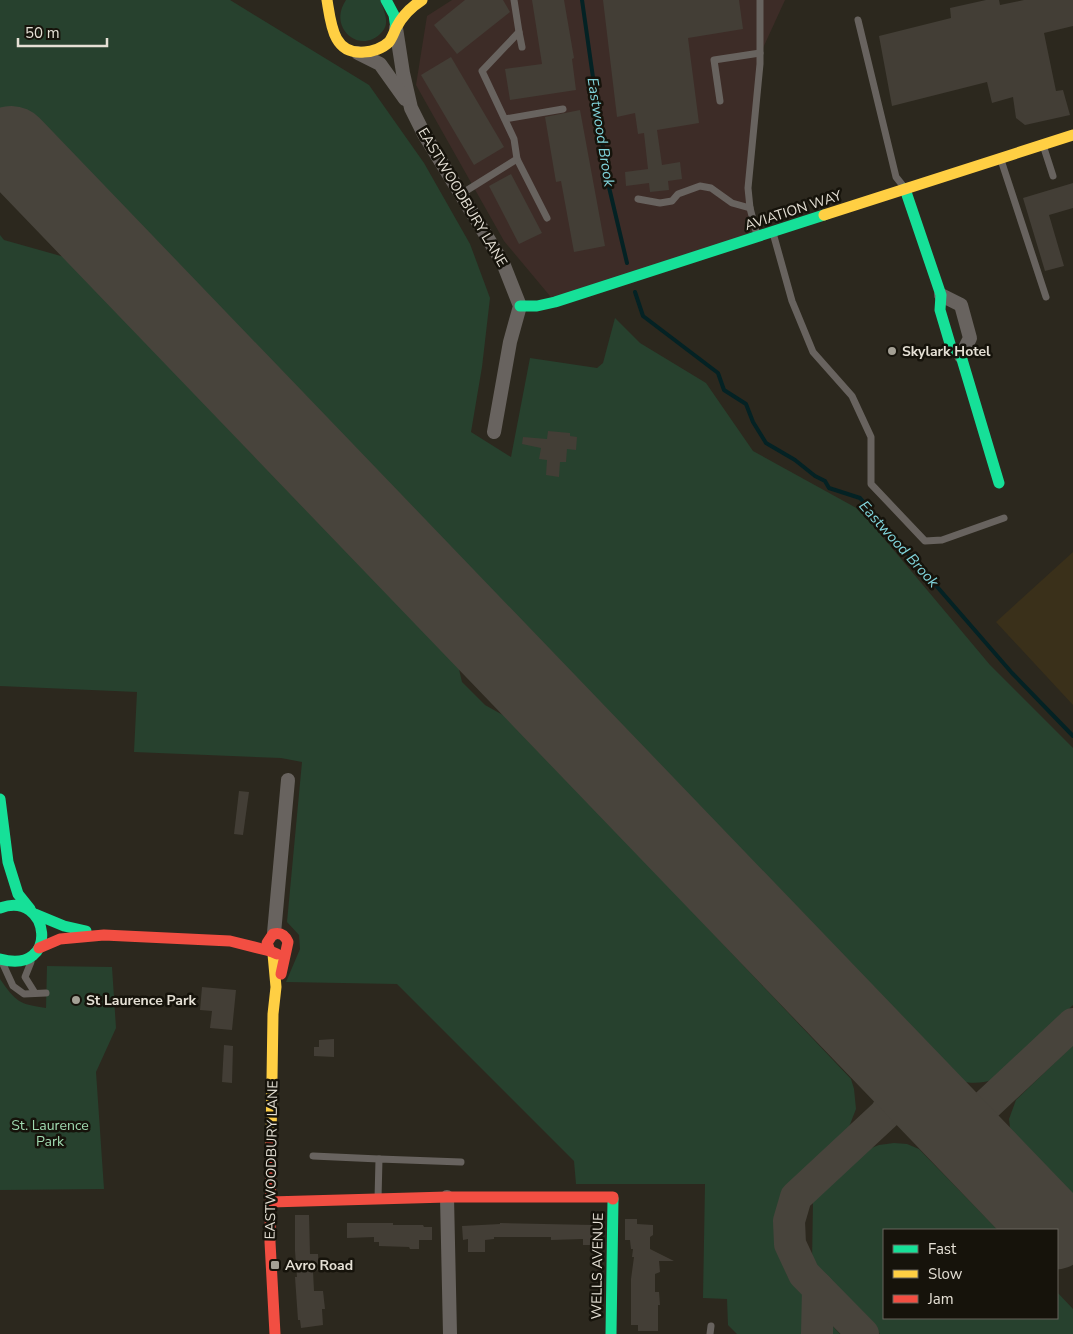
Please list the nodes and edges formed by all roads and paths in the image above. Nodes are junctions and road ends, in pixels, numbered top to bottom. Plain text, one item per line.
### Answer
1 (386, 0) edge
2 (422, 0) edge
3 (514, 0) edge
4 (760, 0) edge
5 (333, 2) edge
6 (858, 20) dead end
7 (396, 28) junction
8 (519, 32) junction
9 (522, 47) dead end
10 (356, 52) junction
11 (760, 52) junction
12 (720, 101) dead end
13 (411, 108) junction
14 (563, 109) dead end
15 (506, 119) junction
16 (1073, 135) edge
17 (1042, 145) junction
18 (1000, 158) junction
19 (517, 159) junction
20 (1053, 176) dead end
21 (905, 189) junction
22 (461, 194) junction
23 (638, 200) dead end
24 (750, 208) junction
25 (547, 218) dead end
26 (773, 232) junction
27 (758, 238) junction
28 (941, 295) junction
29 (1046, 297) dead end
30 (520, 306) junction
31 (961, 356) junction
32 (494, 432) dead end
33 (999, 483) dead end
34 (1004, 518) dead end
35 (288, 780) dead end
36 (0, 799) edge
37 (8, 862) junction
38 (4, 885) dead end
39 (0, 908) edge
40 (32, 912) junction
41 (104, 935) junction
42 (277, 936) junction
43 (230, 941) junction
44 (36, 952) junction
45 (271, 952) junction
46 (285, 952) junction
47 (1, 960) edge
48 (276, 987) junction
49 (35, 993) junction
50 (46, 993) dead end
51 (313, 1156) dead end
52 (379, 1159) junction
53 (461, 1162) dead end
54 (447, 1197) junction
55 (378, 1199) junction
56 (270, 1202) junction
57 (275, 1334) edge
58 (450, 1334) edge
59 (611, 1334) edge

1 - 7 street, EASTWOODBURY LANE
2 - 7 street
3 - 8 lane
4 - 11 lane
5 - 10 street, EASTWOODBURY LANE
6 - 21 lane
7 - 10 street
7 - 13 street, EASTWOODBURY LANE
8 - 9 lane
8 - 15 lane
10 - 13 street, EASTWOODBURY LANE
11 - 12 lane
11 - 24 lane
13 - 22 street, EASTWOODBURY LANE
14 - 15 lane
15 - 19 lane
16 - 17 street, AVIATION WAY
17 - 18 street, AVIATION WAY
17 - 20 lane
18 - 21 street, AVIATION WAY
18 - 29 lane
19 - 22 lane
19 - 25 lane
21 - 26 street, AVIATION WAY
21 - 28 street
22 - 30 street, EASTWOODBURY LANE
23 - 24 lane
24 - 27 lane
26 - 27 street, AVIATION WAY
26 - 34 lane
27 - 30 street, AVIATION WAY
28 - 31 street
28 - 31 street
30 - 32 street
31 - 33 street
35 - 42 street
36 - 37 street
37 - 38 street
37 - 40 street
39 - 40 street
40 - 41 street
40 - 44 street
41 - 43 street
41 - 44 street
42 - 43 street
42 - 45 street
42 - 46 street
43 - 45 street
44 - 47 street
44 - 49 lane
45 - 46 street
45 - 48 street, EASTWOODBURY LANE
46 - 48 street, EASTWOODBURY LANE
47 - 49 lane
48 - 56 street, EASTWOODBURY LANE
49 - 50 lane
51 - 52 lane
52 - 53 lane
52 - 55 lane
54 - 55 street
54 - 58 street
54 - 59 street, WELLS AVENUE
55 - 56 street
56 - 57 street, EASTWOODBURY LANE

